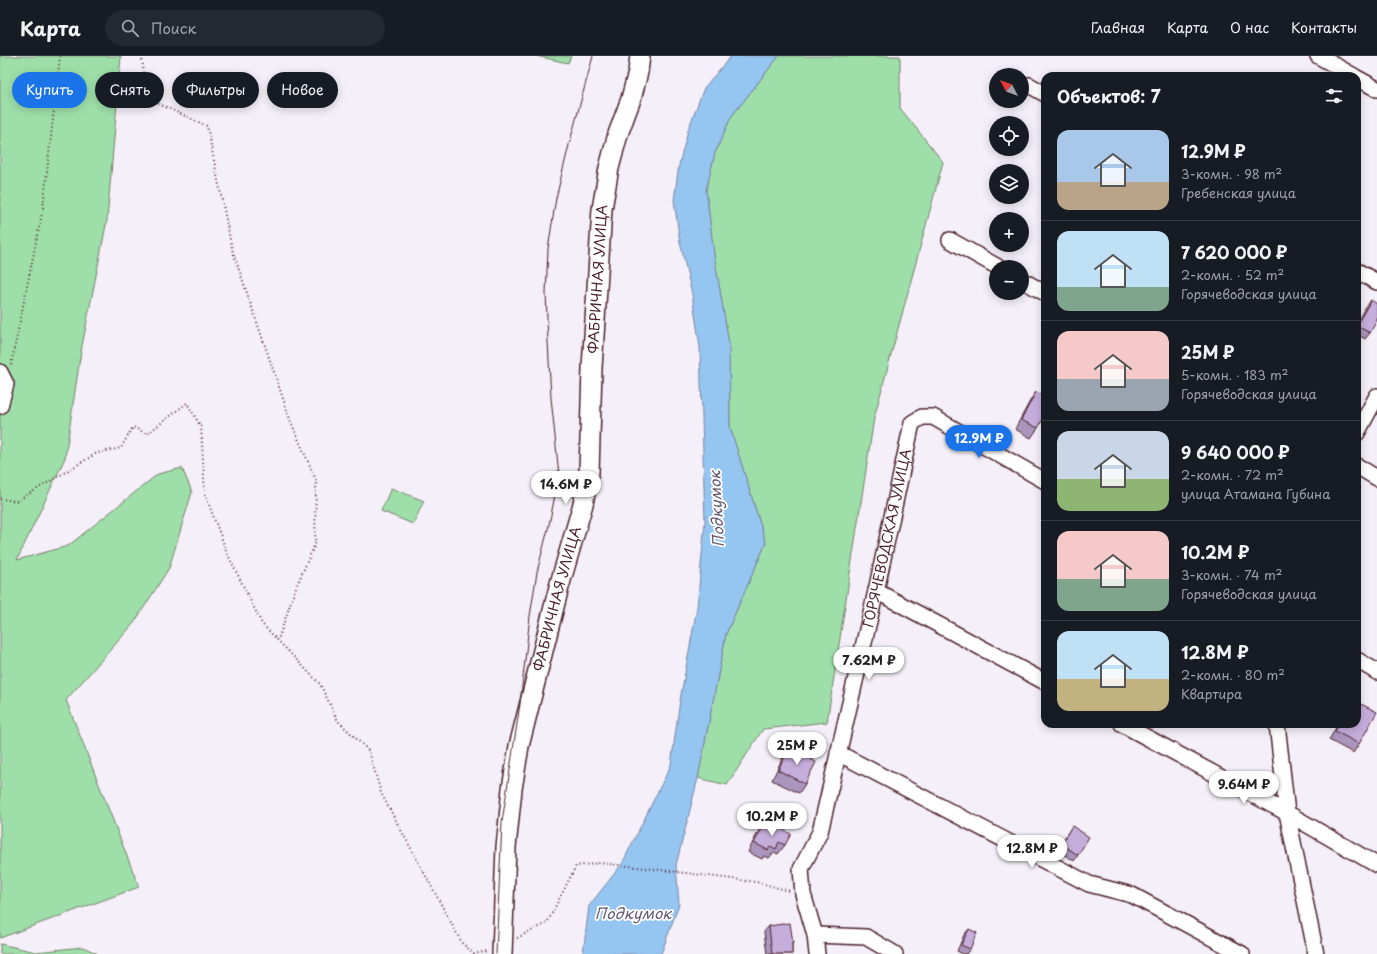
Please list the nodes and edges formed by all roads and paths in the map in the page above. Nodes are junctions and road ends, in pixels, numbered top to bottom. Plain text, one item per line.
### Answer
1 (60, 56) edge
2 (142, 56) edge
3 (640, 56) edge
4 (1318, 56) edge
5 (1347, 72) edge
6 (1361, 80) edge
7 (1029, 85) dead end
8 (1377, 89) edge
9 (1041, 92) edge
10 (950, 240) dead end
11 (989, 262) edge
12 (1361, 273) edge
13 (1377, 282) edge
14 (1029, 284) edge
15 (1041, 291) edge
16 (3, 378) edge
17 (1377, 396) edge
18 (0, 406) edge
19 (1361, 426) edge
20 (1361, 468) edge
21 (1377, 478) edge
22 (1041, 479) edge
23 (0, 499) edge
24 (876, 591) junction
25 (278, 640) junction
26 (1361, 662) edge
27 (1377, 672) edge
28 (1041, 680) edge
29 (1129, 728) edge
30 (1277, 728) edge
31 (838, 754) junction
32 (1287, 813) junction
33 (1377, 865) edge
34 (803, 894) junction
35 (814, 934) junction
36 (502, 950) edge
37 (817, 954) edge
38 (895, 954) edge
39 (1242, 954) edge
40 (1316, 954) edge

1 - 16 path
2 - 25 path
3 - 36 main road, ФАБРИЧНАЯ УЛИЦА
4 - 5 street
6 - 8 street
7 - 9 street
10 - 11 street
12 - 13 street
14 - 15 street
16 - 18 street
17 - 19 street
20 - 21 street
22 - 24 street, ГОРЯЧЕВОДСКАЯ УЛИЦА
23 - 25 path
24 - 28 street
24 - 31 street, ГОРЯЧЕВОДСКАЯ УЛИЦА
25 - 36 path
26 - 27 street
29 - 32 street
30 - 32 street
31 - 34 street, ГОРЯЧЕВОДСКАЯ УЛИЦА
31 - 39 street
32 - 33 street
32 - 40 street
34 - 35 street, ГОРЯЧЕВОДСКАЯ УЛИЦА
34 - 36 path
35 - 37 street, ГОРЯЧЕВОДСКАЯ УЛИЦА
35 - 38 street

